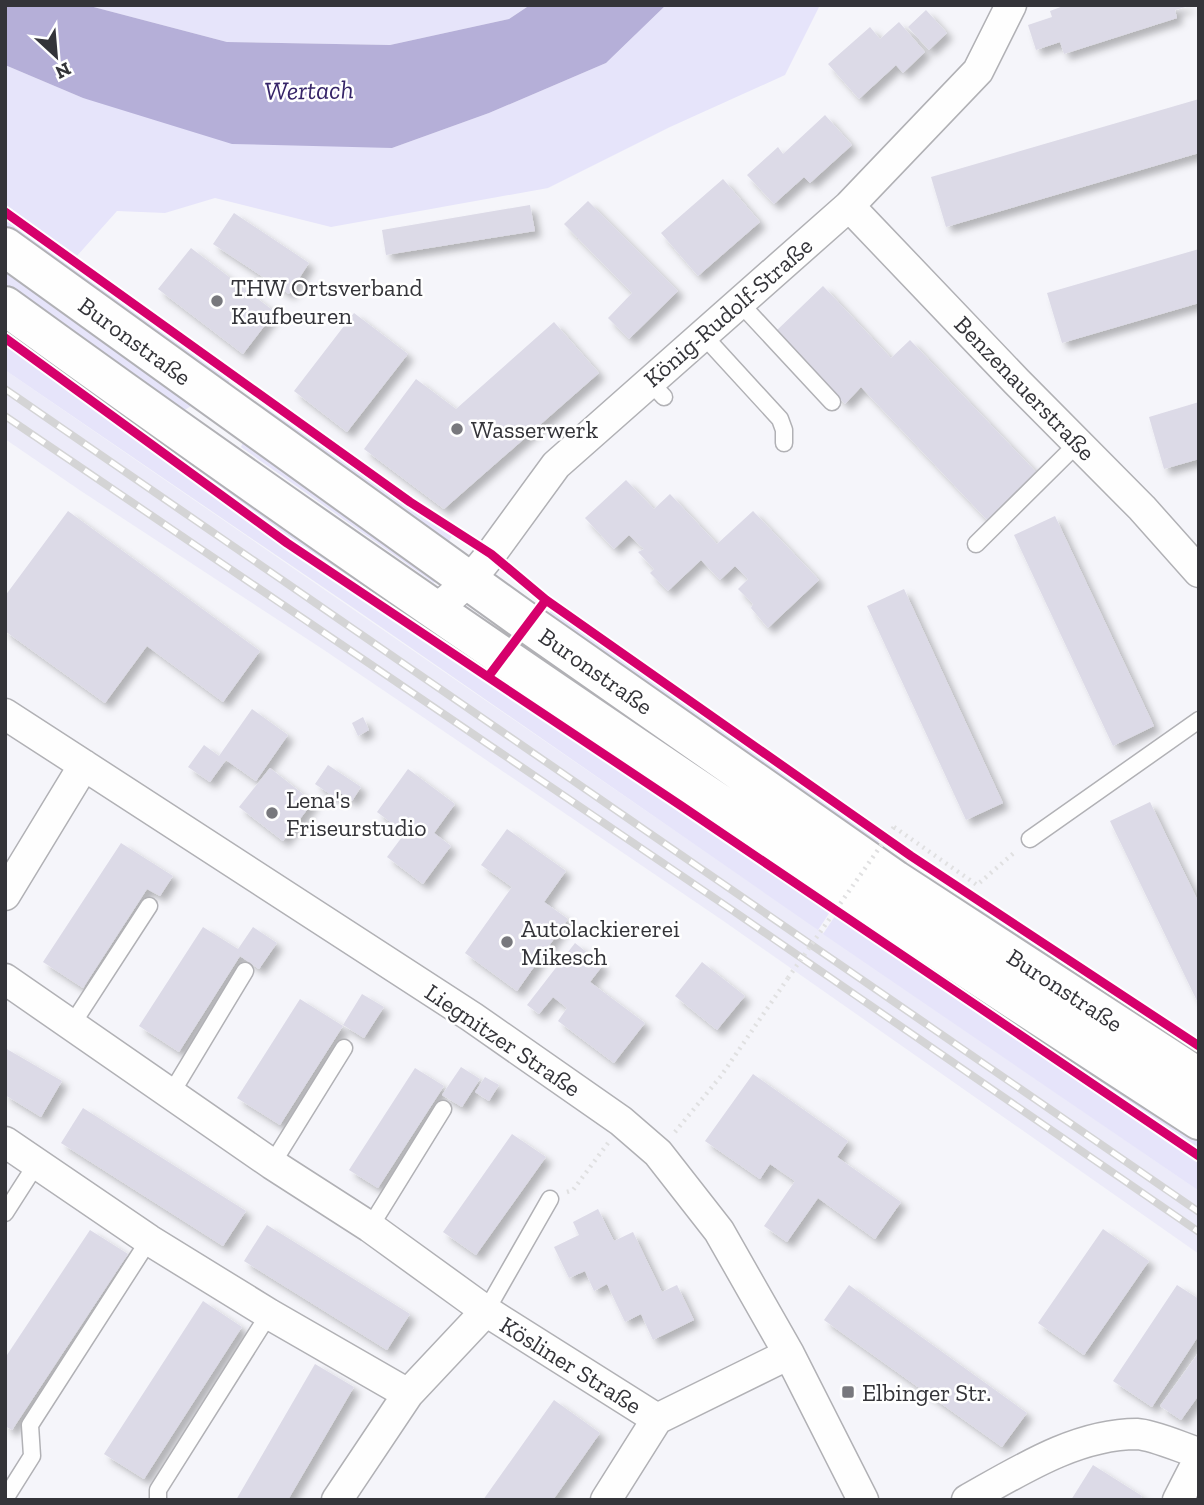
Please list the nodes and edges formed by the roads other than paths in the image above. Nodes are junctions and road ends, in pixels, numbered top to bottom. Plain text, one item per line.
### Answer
1 (1011, 5) edge
2 (849, 206) junction
3 (5, 247) edge
4 (739, 302) junction
5 (5, 306) edge
6 (703, 335) junction
7 (832, 402) dead end
8 (784, 443) dead end
9 (1078, 443) junction
10 (976, 544) dead end
11 (1199, 572) edge
12 (469, 580) junction
13 (434, 612) junction
14 (5, 714) edge
15 (1199, 720) edge
16 (84, 765) junction
17 (1030, 839) road end
18 (5, 895) edge
19 (149, 906) dead end
20 (245, 971) dead end
21 (5, 979) edge
22 (71, 1026) junction
23 (344, 1048) dead end
24 (1199, 1078) edge
25 (172, 1093) junction
26 (443, 1109) dead end
27 (1199, 1120) edge
28 (5, 1142) edge
29 (37, 1163) junction
30 (272, 1164) junction
31 (550, 1199) road end
32 (5, 1213) edge
33 (370, 1227) junction
34 (149, 1240) junction
35 (486, 1311) junction
36 (269, 1314) junction
37 (789, 1354) junction
38 (408, 1394) junction
39 (657, 1419) junction
40 (1199, 1456) edge
41 (5, 1499) edge
42 (158, 1500) edge
43 (337, 1500) edge
44 (606, 1500) edge
45 (863, 1500) edge
46 (967, 1500) edge
47 (1178, 1500) edge

1 - 2 street, König-Rudolf-Straße
2 - 4 street, König-Rudolf-Straße
2 - 9 street, Benzenauerstraße
3 - 12 street, Buronstraße
4 - 6 street, König-Rudolf-Straße
4 - 7 lane
5 - 13 street, Buronstraße
6 - 8 lane
6 - 12 street, König-Rudolf-Straße
9 - 10 lane
9 - 11 street, Benzenauerstraße
12 - 13 street, König-Rudolf-Straße
12 - 24 street, Buronstraße
13 - 27 street, Buronstraße
14 - 16 street, Liegnitzer Straße
15 - 17 lane
16 - 18 street
16 - 37 street, Liegnitzer Straße
19 - 22 lane
20 - 25 lane
21 - 22 street, Kösliner Straße
22 - 25 street, Kösliner Straße
23 - 30 lane
25 - 30 street, Kösliner Straße
26 - 33 lane
28 - 29 street
29 - 32 lane
29 - 34 street
30 - 33 street, Kösliner Straße
31 - 35 lane, Kösliner Straße
33 - 35 street, Kösliner Straße
34 - 36 street
34 - 41 lane
35 - 38 street
35 - 39 street, Kösliner Straße
36 - 38 street
36 - 42 lane
37 - 39 street
37 - 45 street, Liegnitzer Straße
38 - 43 street
39 - 44 street
40 - 46 street
40 - 47 street

